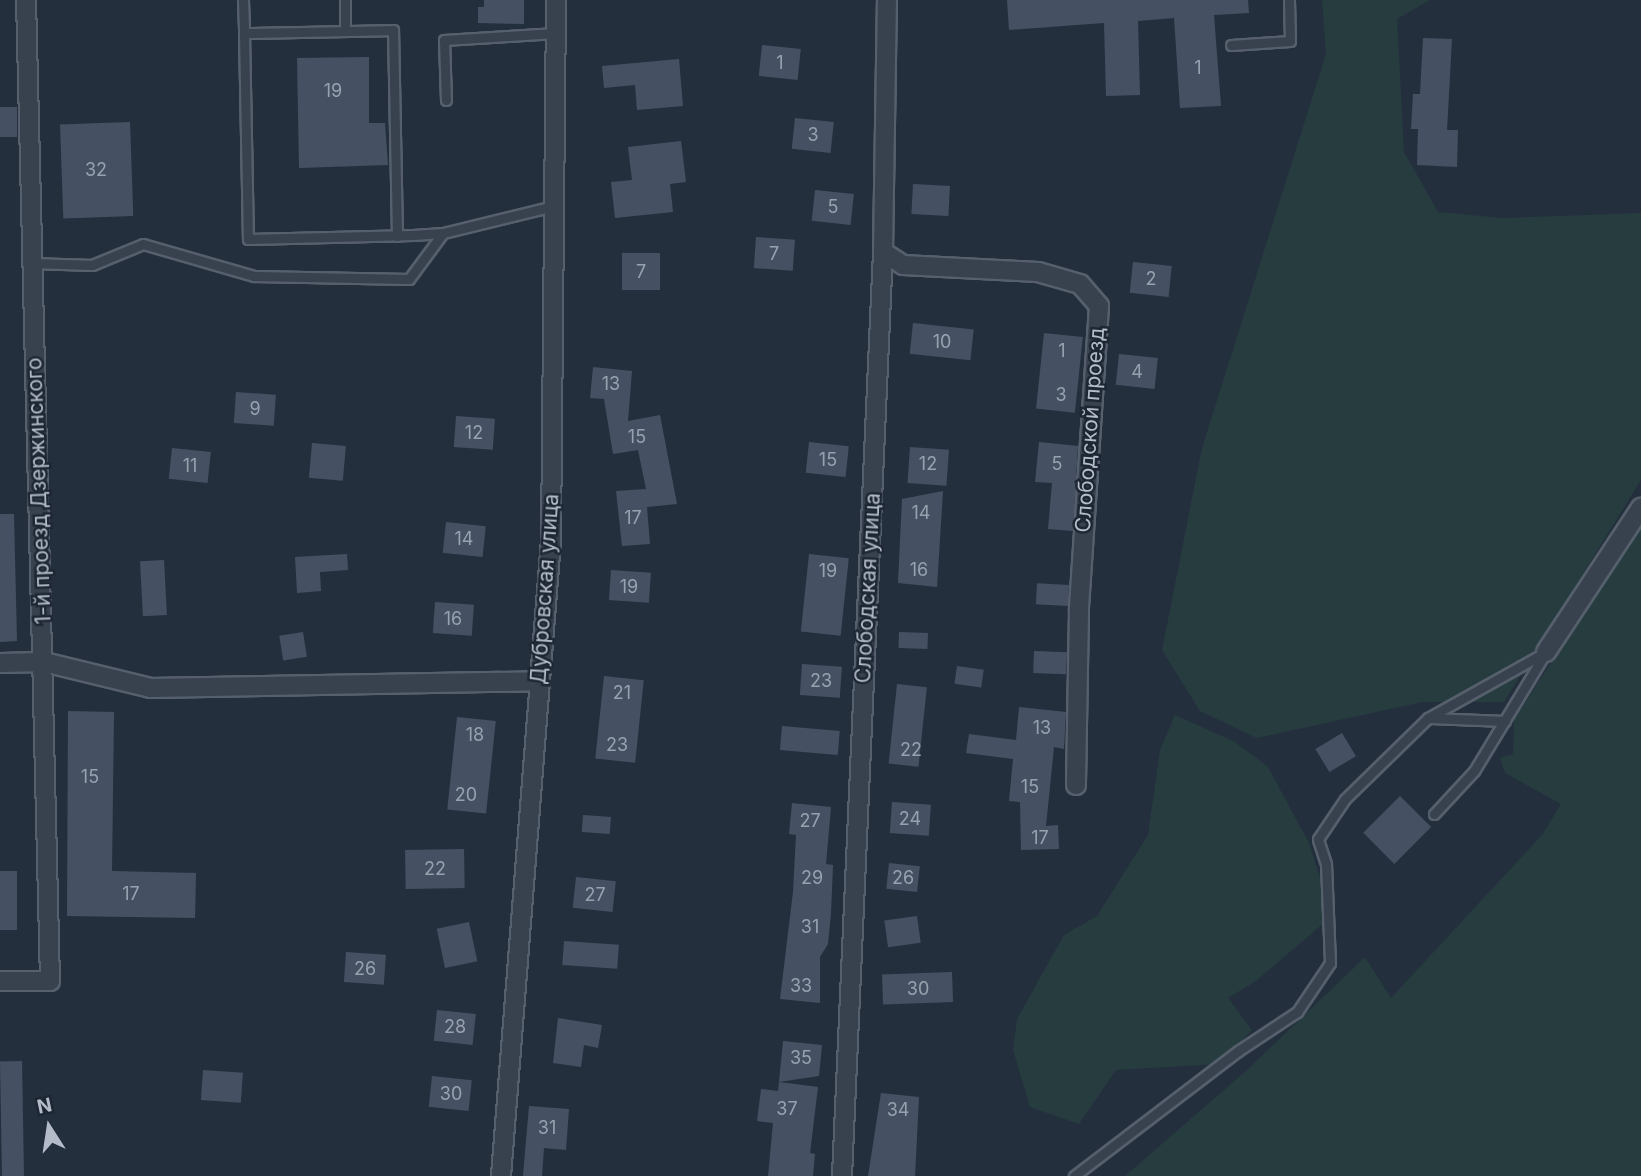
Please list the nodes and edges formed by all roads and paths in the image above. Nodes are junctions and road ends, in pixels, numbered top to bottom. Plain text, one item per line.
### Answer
1 (26, 0) edge
2 (243, 0) edge
3 (345, 0) edge
4 (556, 0) edge
5 (887, 0) edge
6 (1289, 0) edge
7 (345, 31) junction
8 (244, 33) junction
9 (556, 33) junction
10 (1231, 45) dead end
11 (446, 100) dead end
12 (554, 206) junction
13 (443, 233) junction
14 (397, 236) junction
15 (883, 252) junction
16 (32, 263) junction
17 (1641, 508) edge
18 (1546, 652) junction
19 (44, 662) junction
20 (0, 663) edge
21 (539, 681) junction
22 (1428, 718) junction
23 (1504, 720) junction
24 (1076, 785) dead end
25 (1434, 814) dead end
26 (0, 981) edge
27 (501, 1176) edge
28 (842, 1176) edge
29 (1074, 1176) edge

1 - 16 street, 1-й проезд Дзержинского
2 - 8 lane
3 - 7 lane
4 - 9 street, Дубровская улица
5 - 15 street, Слободская улица
6 - 10 lane
7 - 8 lane
7 - 14 lane
8 - 14 lane
9 - 11 lane
9 - 12 street, Дубровская улица
12 - 13 lane
12 - 21 street, Дубровская улица
13 - 14 lane
13 - 16 lane
15 - 24 street, Слободской проезд
15 - 28 street, Слободская улица
16 - 19 street, 1-й проезд Дзержинского
17 - 18 street
18 - 22 lane
18 - 23 lane
19 - 20 street
19 - 21 street
19 - 26 street, 1-й проезд Дзержинского
21 - 27 street, Дубровская улица
22 - 23 lane
22 - 29 lane
23 - 25 lane

